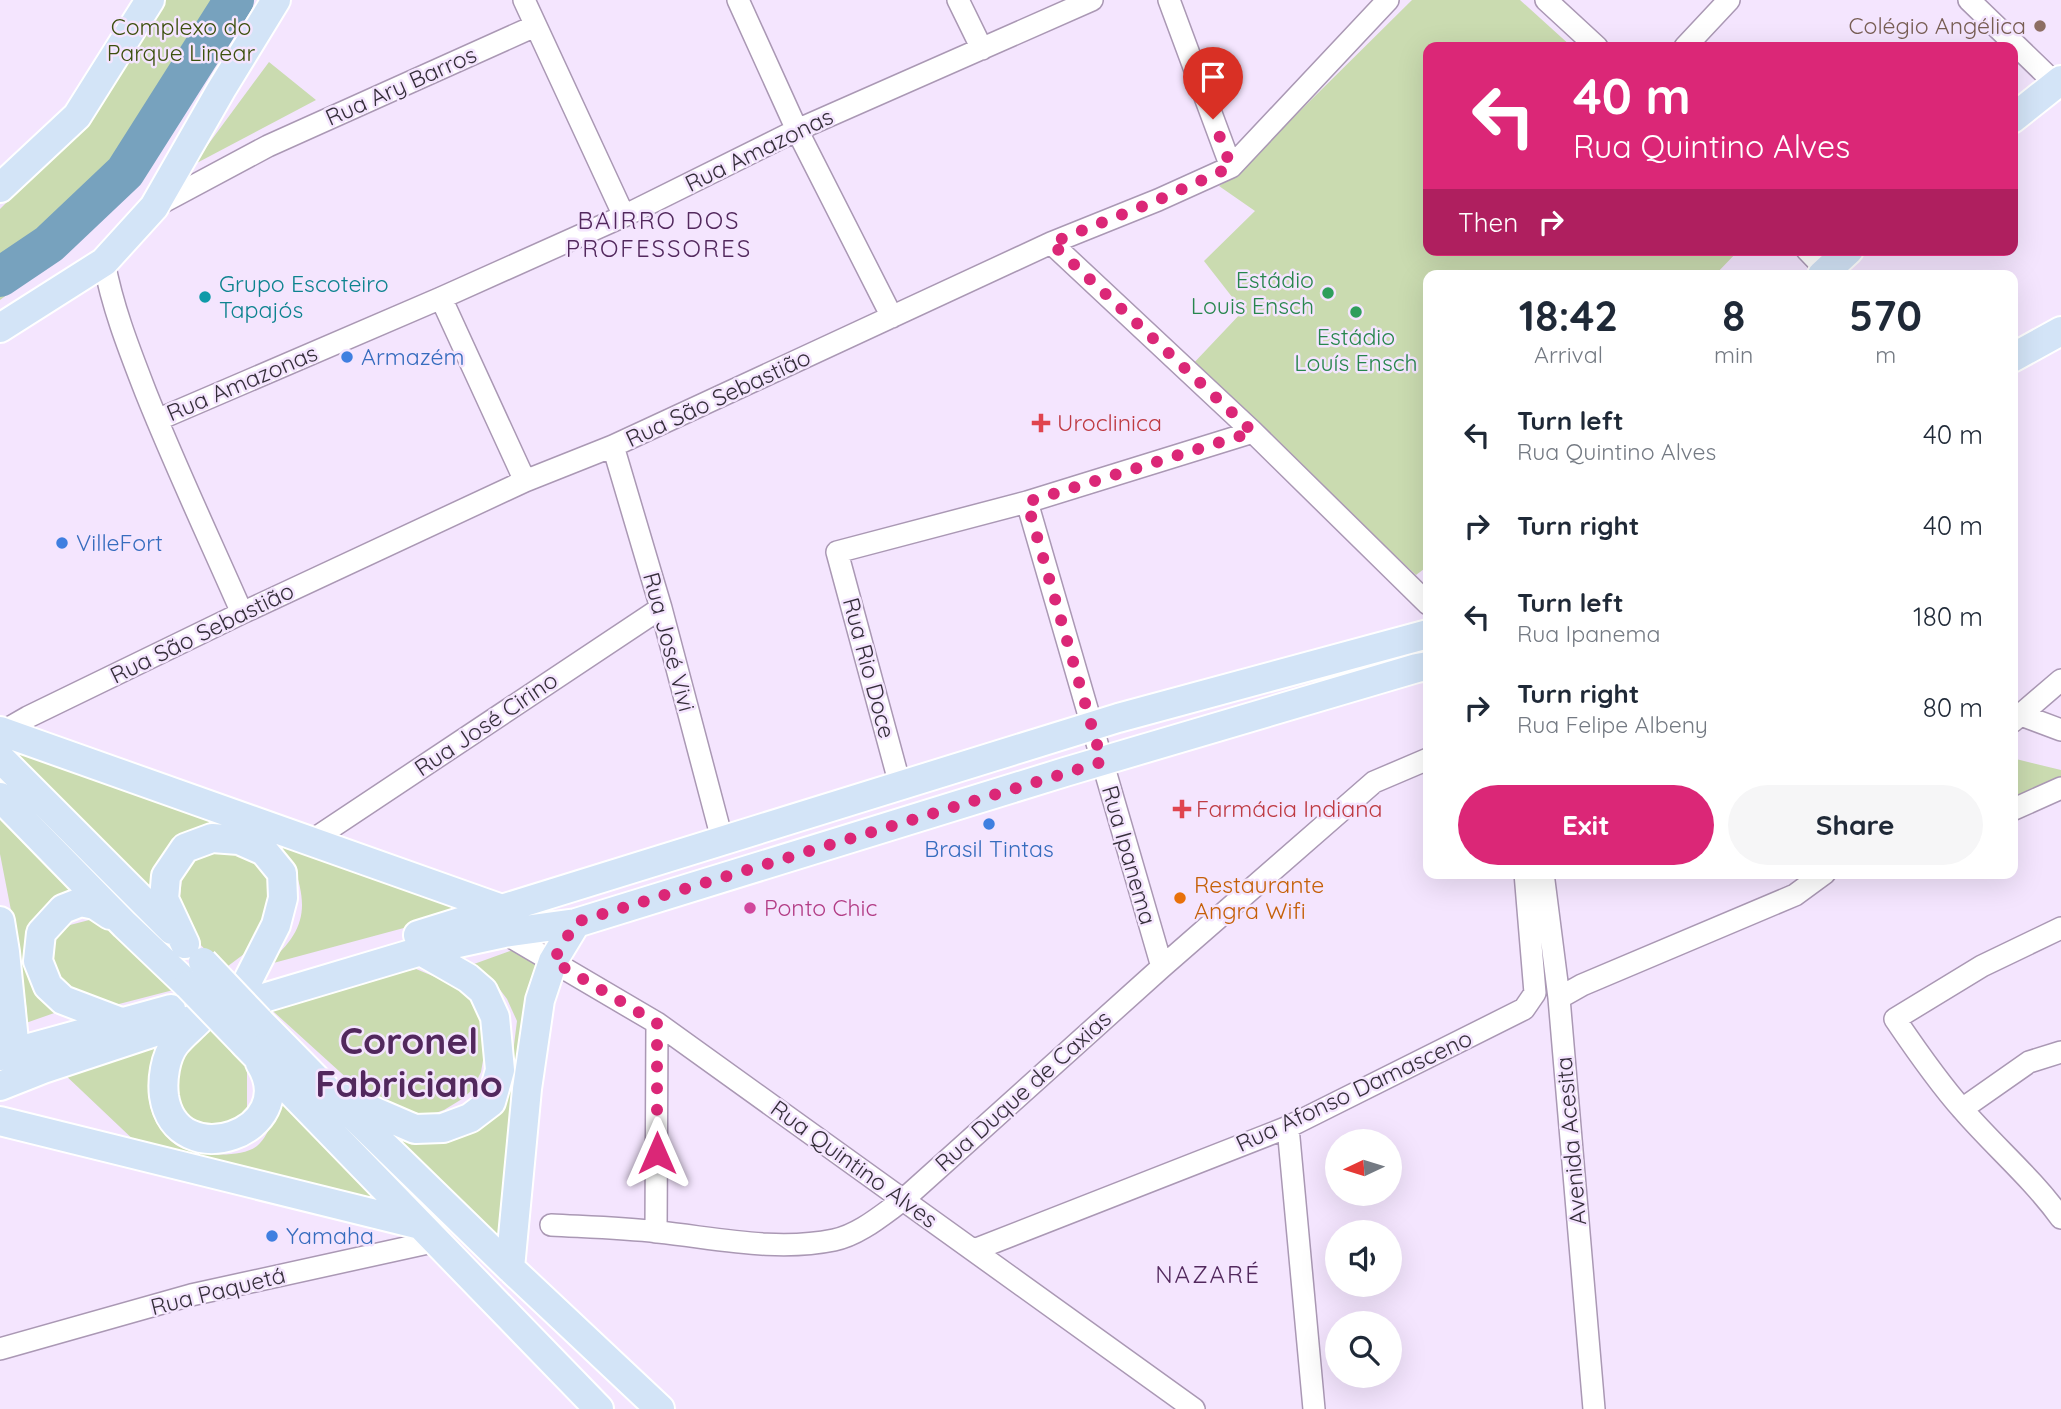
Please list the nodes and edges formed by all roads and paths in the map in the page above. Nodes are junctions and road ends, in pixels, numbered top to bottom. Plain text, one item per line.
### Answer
1 (150, 0) edge
2 (276, 0) edge
3 (524, 0) edge
4 (738, 0) edge
5 (958, 0) edge
6 (1092, 0) edge
7 (1169, 0) edge
8 (1388, 0) edge
9 (1546, 0) edge
10 (1729, 0) edge
11 (1969, 0) edge
12 (535, 26) junction
13 (1592, 42) edge
14 (1690, 42) edge
15 (2015, 42) edge
16 (2018, 45) edge
17 (982, 49) junction
18 (2059, 82) edge
19 (2018, 114) edge
20 (797, 130) junction
21 (1231, 167) junction
22 (0, 188) edge
23 (154, 207) junction
24 (624, 216) junction
25 (1051, 243) junction
26 (1812, 256) edge
27 (1843, 256) edge
28 (104, 262) junction
29 (1824, 270) edge
30 (1830, 270) edge
31 (441, 298) junction
32 (892, 317) junction
33 (0, 328) edge
34 (2061, 331) edge
35 (2018, 355) edge
36 (157, 420) junction
37 (1253, 432) junction
38 (613, 446) junction
39 (525, 481) junction
40 (1027, 502) junction
41 (1423, 599) edge
42 (661, 608) junction
43 (242, 613) junction
44 (1423, 635) edge
45 (1423, 667) edge
46 (2061, 680) edge
47 (2018, 715) edge
48 (2018, 718) edge
49 (1092, 726) junction
50 (2061, 730) edge
51 (1, 738) edge
52 (1102, 762) junction
53 (1423, 762) edge
54 (900, 785) junction
55 (2061, 788) edge
56 (0, 797) edge
57 (2018, 807) edge
58 (722, 839) junction
59 (311, 841) junction
60 (1525, 879) edge
61 (1544, 879) edge
62 (1817, 879) edge
63 (0, 921) edge
64 (503, 921) junction
65 (576, 922) junction
66 (125, 925) junction
67 (2061, 928) edge
68 (421, 951) junction
69 (553, 961) junction
70 (192, 964) junction
71 (1161, 967) junction
72 (243, 990) junction
73 (1559, 998) junction
74 (203, 1016) junction
75 (121, 1022) junction
76 (657, 1023) junction
77 (253, 1040) junction
78 (2061, 1052) edge
79 (8, 1053) edge
80 (0, 1086) edge
81 (327, 1090) junction
82 (1962, 1110) junction
83 (0, 1121) edge
84 (1288, 1127) junction
85 (903, 1200) junction
86 (2061, 1218) edge
87 (551, 1225) dead end
88 (656, 1232) junction
89 (429, 1233) junction
90 (974, 1250) junction
91 (510, 1268) junction
92 (0, 1349) edge
93 (649, 1407) edge
94 (599, 1409) edge
95 (1194, 1409) edge
96 (1314, 1409) edge
97 (1594, 1409) edge

1 - 22 main road
2 - 23 main road
3 - 12 street
4 - 20 street
5 - 17 street
6 - 17 street, Rua Amazonas
7 - 21 street
8 - 21 street, Rua São Sebastião
9 - 13 street
10 - 14 street
11 - 15 street
12 - 23 street, Rua Ary Barros
12 - 24 street
16 - 18 street
17 - 20 street, Rua Amazonas
18 - 19 main road
20 - 24 street, Rua Amazonas
20 - 32 street
21 - 25 street, Rua São Sebastião
23 - 28 main road
24 - 31 street, Rua Amazonas
25 - 32 street, Rua São Sebastião
25 - 37 street
26 - 29 street
27 - 30 main road
28 - 33 main road
28 - 36 street
31 - 36 street, Rua Amazonas
31 - 39 street
32 - 38 street, Rua São Sebastião
34 - 35 main road
36 - 43 street
37 - 40 street
37 - 41 street
38 - 39 street, Rua São Sebastião
38 - 42 street, Rua José Vivi
39 - 43 street, Rua São Sebastião
40 - 49 street, Rua Ipanema
40 - 54 street, Rua Rio Doce
42 - 58 street, Rua José Vivi
42 - 59 street, Rua José Cirino
43 - 51 street, Rua São Sebastião
44 - 49 main road
45 - 52 main road
46 - 47 street
48 - 50 street
49 - 52 street, Rua Ipanema
49 - 54 main road
51 - 59 main road
51 - 70 main road
52 - 65 main road
52 - 71 street, Rua Ipanema
53 - 71 street, Rua Duque de Caxias
54 - 58 main road
55 - 57 street
56 - 66 main road
58 - 64 main road
59 - 64 main road
60 - 84 street, Rua Afonso Damasceno
61 - 73 street, Avenida Acesita
62 - 73 street
63 - 79 main road
64 - 65 main road
64 - 68 main road
64 - 69 street, Rua Quintino Alves
64 - 72 main road
65 - 69 main road
66 - 70 main road
66 - 75 main road
67 - 82 street
68 - 74 main road
68 - 81 main road
69 - 76 street, Rua Quintino Alves
69 - 91 main road
70 - 72 main road
70 - 77 main road, bridge
71 - 85 street, Rua Duque de Caxias
72 - 75 main road
73 - 97 street, Avenida Acesita
74 - 77 main road
74 - 80 main road
75 - 79 main road
76 - 85 street, Rua Quintino Alves
76 - 88 street
77 - 81 main road
77 - 89 main road
78 - 82 street
81 - 91 main road
82 - 86 street
83 - 89 main road
84 - 90 street, Rua Afonso Damasceno
84 - 96 street
85 - 88 street, Rua Duque de Caxias
85 - 90 street, Rua Quintino Alves
87 - 88 street, Rua Duque de Caxias
89 - 92 street, Rua Paquetá
89 - 94 main road
90 - 95 street, Rua Quintino Alves
91 - 93 main road

